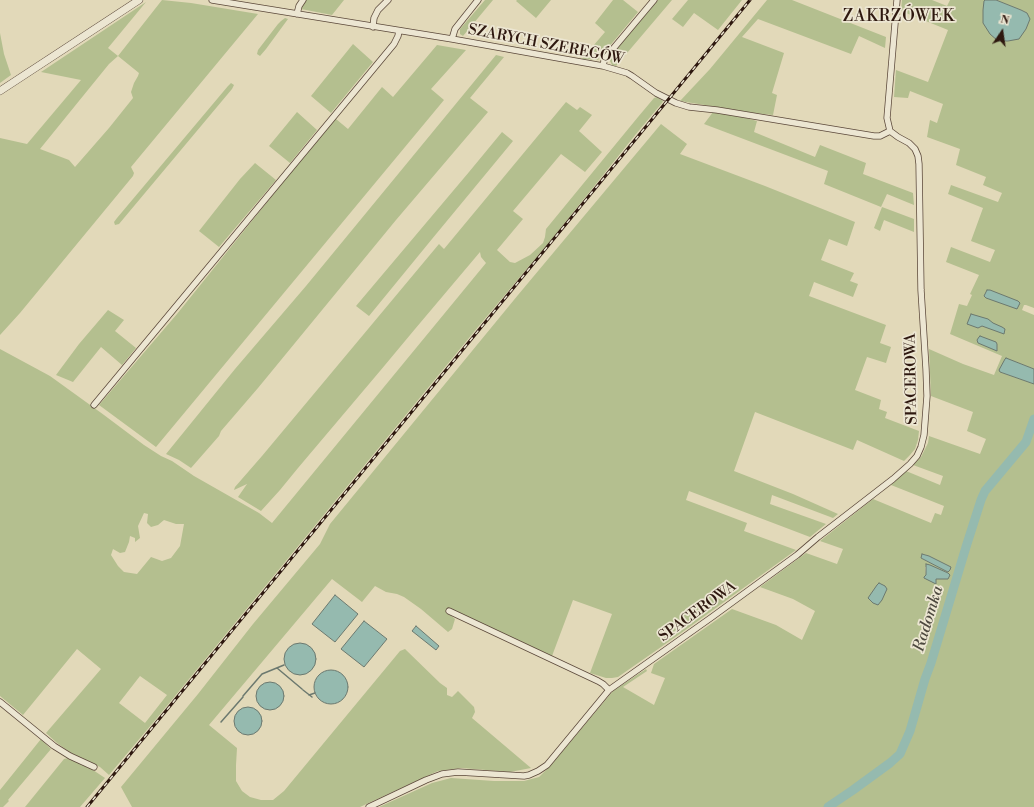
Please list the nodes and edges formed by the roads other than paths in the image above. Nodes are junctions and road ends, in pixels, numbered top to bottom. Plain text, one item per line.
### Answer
1 (139, 0) edge
2 (212, 0) edge
3 (303, 0) edge
4 (388, 0) edge
5 (478, 0) edge
6 (654, 0) edge
7 (897, 0) edge
8 (297, 14) junction
9 (372, 26) junction
10 (399, 31) junction
11 (452, 39) junction
12 (603, 66) junction
13 (0, 91) edge
14 (890, 131) junction
15 (94, 405) dead end
16 (449, 611) dead end
17 (609, 690) junction
18 (0, 702) edge
19 (94, 767) dead end
20 (369, 807) edge

1 - 13 street
2 - 8 street, SZARYCH SZEREGÓW
3 - 8 street
4 - 9 street
5 - 11 street
6 - 12 street
7 - 14 street
8 - 9 street, SZARYCH SZEREGÓW
9 - 10 street, SZARYCH SZEREGÓW
10 - 11 street, SZARYCH SZEREGÓW
10 - 15 street
11 - 12 street, SZARYCH SZEREGÓW
12 - 14 street, SZARYCH SZEREGÓW
14 - 17 street, SPACEROWA
16 - 17 street
17 - 20 street, SPACEROWA
18 - 19 street

